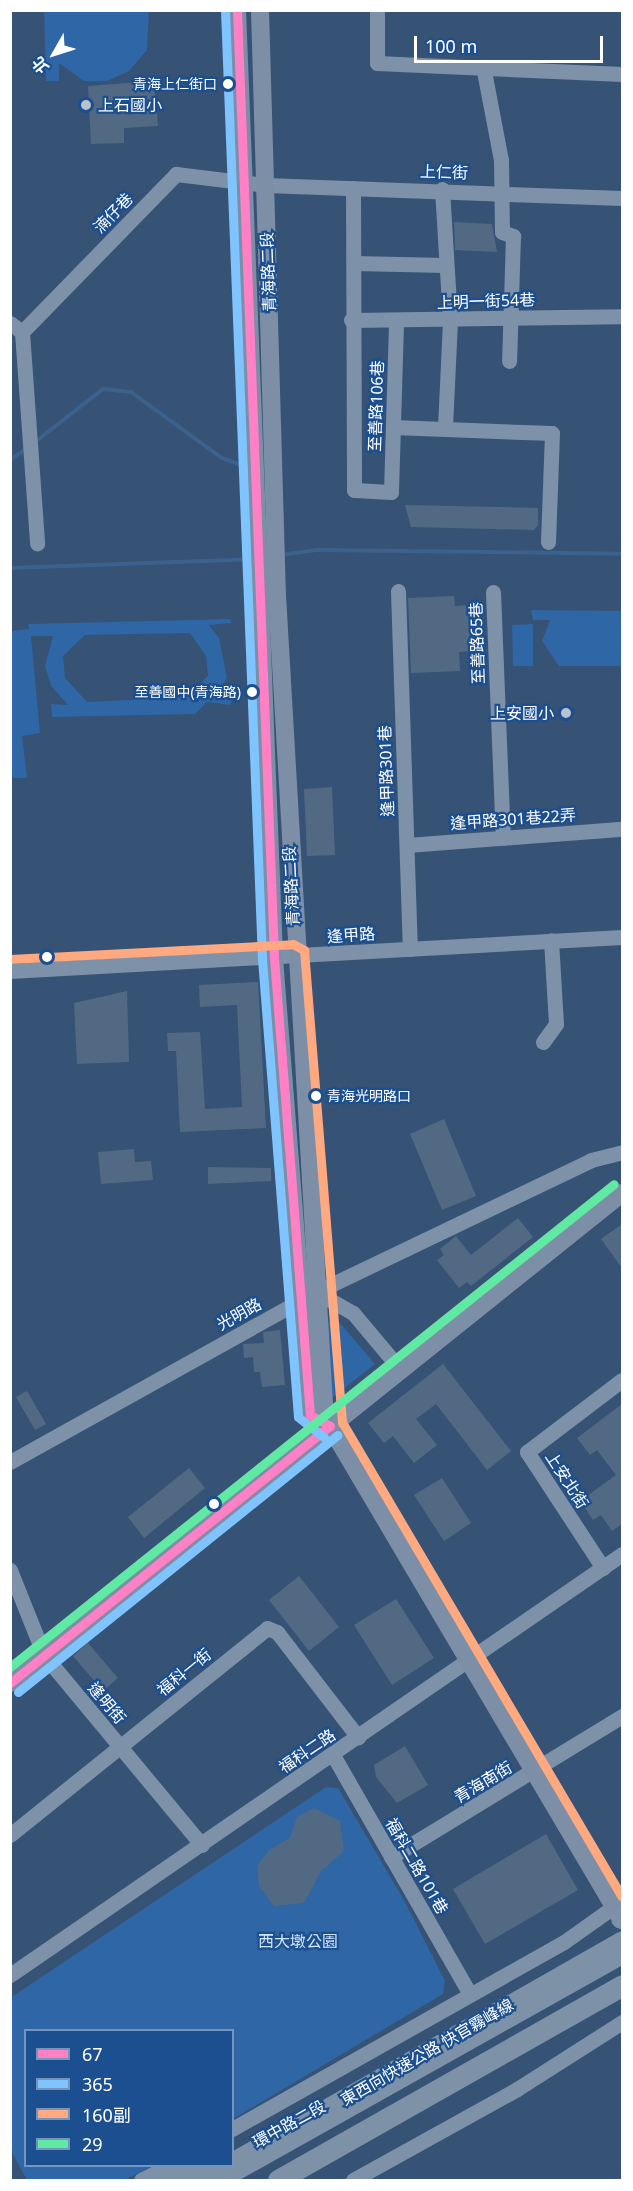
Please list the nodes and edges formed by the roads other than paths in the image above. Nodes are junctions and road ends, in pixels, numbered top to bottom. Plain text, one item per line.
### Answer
1 (237, 10) edge
2 (260, 10) edge
3 (377, 10) edge
4 (484, 71) junction
5 (622, 74) edge
6 (244, 183) junction
7 (265, 185) junction
8 (353, 188) junction
9 (442, 189) junction
10 (501, 192) junction
11 (622, 198) edge
12 (354, 263) junction
13 (445, 265) junction
14 (511, 316) junction
15 (622, 316) edge
16 (351, 320) junction
17 (396, 320) junction
18 (450, 321) junction
19 (16, 328) edge
20 (509, 361) dead end
21 (393, 427) junction
22 (445, 429) junction
23 (267, 534) junction
24 (548, 542) dead end
25 (37, 543) dead end
26 (268, 587) junction
27 (398, 591) dead end
28 (493, 592) dead end
29 (622, 829) edge
30 (503, 838) junction
31 (407, 844) junction
32 (622, 937) edge
33 (551, 940) junction
34 (411, 949) junction
35 (294, 957) junction
36 (274, 958) junction
37 (10, 971) edge
38 (543, 1042) dead end
39 (622, 1152) edge
40 (622, 1193) edge
41 (316, 1292) junction
42 (299, 1301) junction
43 (400, 1370) junction
44 (622, 1380) edge
45 (330, 1425) junction
46 (10, 1462) edge
47 (622, 1554) edge
48 (603, 1568) junction
49 (10, 1570) edge
50 (44, 1655) junction
51 (470, 1660) junction
52 (10, 1683) edge
53 (622, 1716) edge
54 (358, 1737) junction
55 (120, 1747) junction
56 (333, 1755) junction
57 (535, 1772) junction
58 (10, 1835) edge
59 (202, 1845) junction
60 (391, 1857) junction
61 (621, 1913) edge
62 (622, 1941) edge
63 (622, 1956) edge
64 (622, 1967) edge
65 (10, 1976) edge
66 (622, 1985) edge
67 (470, 1994) junction
68 (622, 2022) edge
69 (377, 2081) junction
70 (234, 2128) edge
71 (234, 2145) edge
72 (234, 2162) edge
73 (313, 2164) junction
74 (166, 2167) edge
75 (192, 2167) edge
76 (225, 2167) edge
77 (141, 2181) edge
78 (167, 2181) edge
79 (201, 2181) edge
80 (223, 2181) edge
81 (240, 2181) edge
82 (278, 2181) edge
83 (292, 2181) edge
84 (352, 2181) edge

1 - 6 main road, 青海路二段
2 - 7 main road, 青海路二段
3 - 4 street
4 - 5 street
4 - 10 street
6 - 7 street, 湳仔巷
6 - 19 street, 湳仔巷
6 - 23 main road, 青海路二段
7 - 8 street, 上仁街
7 - 23 main road, 青海路二段
8 - 9 street, 上仁街
8 - 12 street
9 - 10 street, 上仁街
9 - 13 street
10 - 11 street, 上仁街
10 - 14 street
12 - 13 street
12 - 16 street
13 - 18 street
14 - 15 street, 上明一街54巷
14 - 18 street, 上明一街54巷
14 - 20 street
16 - 17 street, 上明一街54巷
16 - 21 street, 至善路106巷
17 - 18 street, 上明一街54巷
17 - 21 street, 至善路106巷
18 - 22 street
19 - 25 street
21 - 22 street
22 - 24 street
23 - 26 main road
26 - 35 main road, 青海路二段
26 - 36 main road, 青海路二段
27 - 31 street, 逢甲路301巷
28 - 30 street, 至善路65巷
29 - 30 street, 逢甲路301巷22弄
30 - 31 street, 逢甲路301巷22弄
31 - 34 street, 逢甲路301巷
32 - 33 street, 逢甲路
33 - 34 street, 逢甲路
33 - 38 street
34 - 35 street, 逢甲路
35 - 36 street, 逢甲路
35 - 41 main road, 青海路二段
36 - 37 street, 逢甲路
36 - 42 main road, 青海路二段
39 - 41 street, 光明路
40 - 43 main road
41 - 42 street, 光明路
41 - 43 street
41 - 45 main road, 青海路二段
42 - 45 main road, 青海路二段
42 - 46 street, 光明路
43 - 45 main road
44 - 48 street, 上安北街
45 - 50 main road
45 - 51 main road, 青海路二段
47 - 48 street, 福科二路
48 - 51 street, 福科二路
49 - 50 street, 逢明街
50 - 52 main road
50 - 55 street, 逢明街
51 - 54 street, 福科二路
51 - 57 main road, 青海路二段
53 - 57 street, 青海南街
54 - 55 street, 福科一街
54 - 56 street, 福科二路
55 - 58 street, 福科一街
55 - 59 street, 逢明街
56 - 59 street, 福科二路
56 - 60 street, 福科二路101巷
57 - 60 street, 青海南街
57 - 61 main road, 青海路二段
59 - 65 street, 福科二路
60 - 67 street, 福科二路101巷
61 - 67 street, 環中路二段
62 - 69 highway, 東西向快速公路 快官霧峰線
63 - 80 street, 環中路二段
64 - 81 street, 環中路二段
66 - 73 highway
67 - 70 street, 環中路二段
68 - 84 street
69 - 71 highway
69 - 72 highway, 東西向快速公路 快官霧峰線
73 - 82 highway
73 - 83 highway
74 - 77 street
75 - 78 highway
76 - 79 highway

